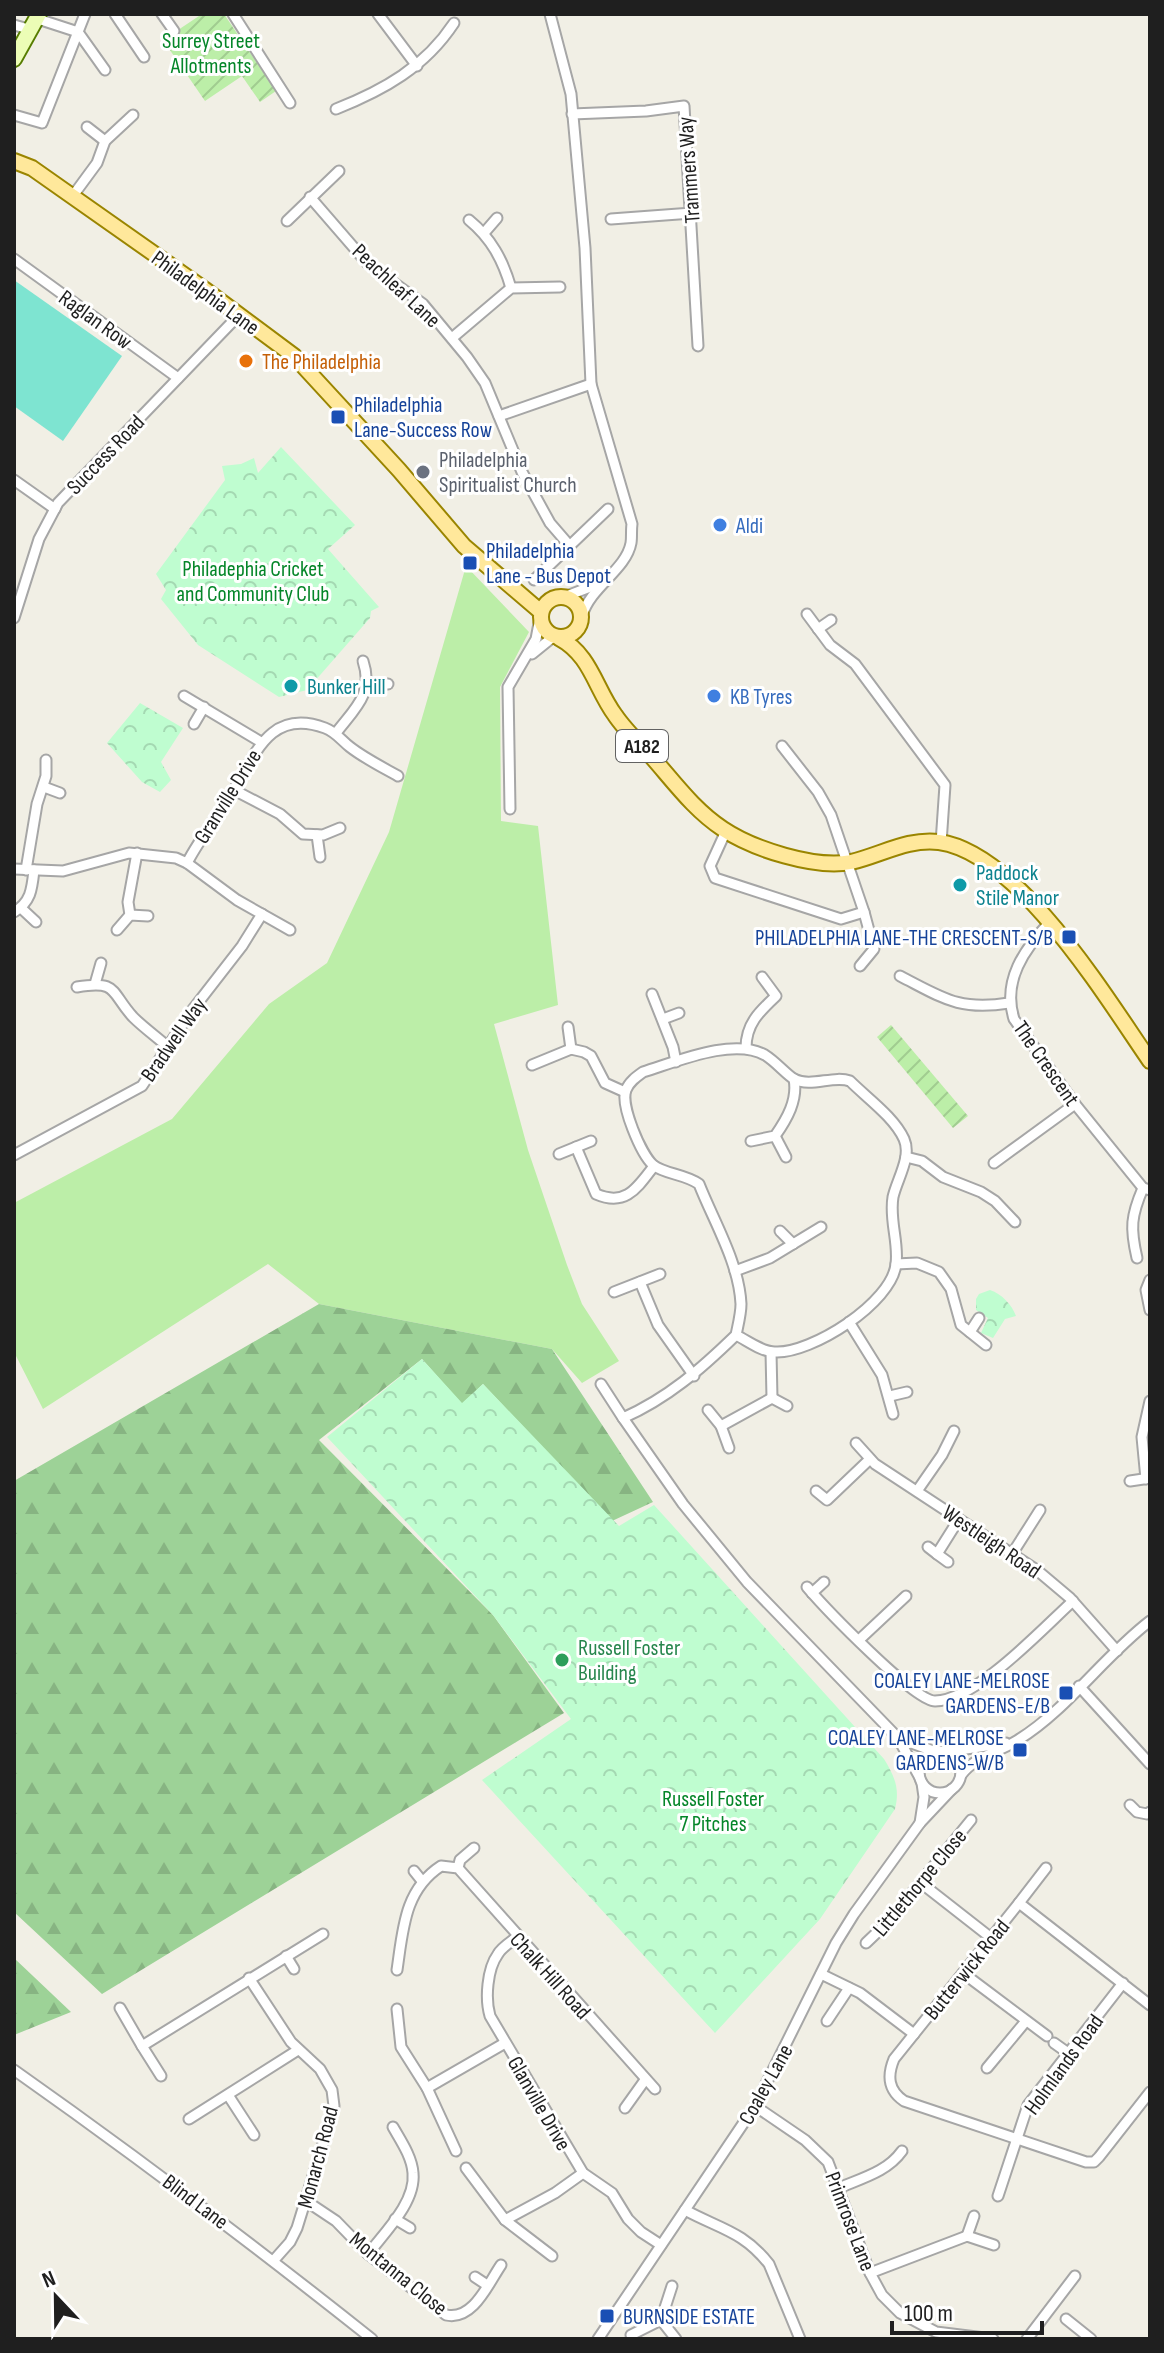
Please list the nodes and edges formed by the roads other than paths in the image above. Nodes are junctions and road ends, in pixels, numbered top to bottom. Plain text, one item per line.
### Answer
1 (85, 14) edge
2 (115, 14) edge
3 (162, 14) edge
4 (233, 14) edge
5 (378, 14) edge
6 (550, 14) edge
7 (36, 21) edge
8 (454, 23) dead end
9 (14, 25) edge
10 (174, 31) dead end
11 (78, 32) junction
12 (144, 57) dead end
13 (14, 60) edge
14 (417, 66) junction
15 (105, 70) dead end
16 (290, 103) dead end
17 (336, 109) dead end
18 (572, 114) junction
19 (14, 115) edge
20 (133, 115) dead end
21 (87, 127) dead end
22 (105, 141) junction
23 (14, 161) edge
24 (339, 171) dead end
25 (72, 197) junction
26 (310, 197) junction
27 (692, 213) junction
28 (497, 218) dead end
29 (611, 219) dead end
30 (469, 220) dead end
31 (287, 221) dead end
32 (484, 233) junction
33 (14, 259) edge
34 (560, 287) dead end
35 (511, 288) junction
36 (238, 316) junction
37 (452, 338) junction
38 (698, 346) dead end
39 (178, 378) junction
40 (591, 384) junction
41 (499, 416) junction
42 (15, 484) edge
43 (55, 509) junction
44 (608, 509) dead end
45 (569, 545) junction
46 (534, 580) dead end
47 (601, 583) junction
48 (511, 584) junction
49 (558, 598) junction
50 (807, 614) dead end
51 (541, 615) junction
52 (14, 618) edge
53 (581, 619) junction
54 (831, 620) dead end
55 (818, 629) junction
56 (556, 637) junction
57 (363, 661) dead end
58 (524, 662) junction
59 (594, 674) junction
60 (368, 684) junction
61 (388, 684) dead end
62 (184, 696) dead end
63 (204, 707) junction
64 (194, 724) dead end
65 (336, 733) junction
66 (261, 742) junction
67 (782, 746) dead end
68 (46, 760) dead end
69 (398, 776) dead end
70 (44, 787) junction
71 (234, 790) junction
72 (60, 793) dead end
73 (510, 809) dead end
74 (340, 828) dead end
75 (726, 831) junction
76 (317, 835) junction
77 (941, 843) junction
78 (137, 853) junction
79 (320, 857) dead end
80 (849, 862) junction
81 (187, 863) junction
82 (14, 869) edge
83 (30, 870) junction
84 (18, 910) edge
85 (864, 912) junction
86 (262, 914) junction
87 (130, 915) junction
88 (148, 916) dead end
89 (36, 922) dead end
90 (1050, 922) junction
91 (117, 930) dead end
92 (290, 930) dead end
93 (101, 963) dead end
94 (860, 966) dead end
95 (900, 976) dead end
96 (762, 977) dead end
97 (95, 984) junction
98 (77, 987) dead end
99 (788, 993) dead end
100 (652, 994) dead end
101 (776, 996) junction
102 (1009, 1003) junction
103 (679, 1013) dead end
104 (663, 1019) junction
105 (568, 1027) dead end
106 (168, 1047) junction
107 (746, 1048) junction
108 (571, 1049) junction
109 (1150, 1061) edge
110 (676, 1062) junction
111 (532, 1065) dead end
112 (794, 1079) junction
113 (625, 1092) junction
114 (1075, 1104) junction
115 (775, 1136) junction
116 (591, 1141) dead end
117 (751, 1141) dead end
118 (576, 1147) junction
119 (559, 1154) dead end
120 (14, 1155) edge
121 (786, 1157) dead end
122 (906, 1157) junction
123 (994, 1163) dead end
124 (654, 1166) junction
125 (1147, 1189) edge
126 (1015, 1222) dead end
127 (821, 1227) dead end
128 (780, 1231) dead end
129 (793, 1244) junction
130 (1137, 1258) dead end
131 (896, 1264) junction
132 (735, 1271) junction
133 (660, 1274) dead end
134 (1150, 1280) edge
135 (640, 1282) junction
136 (614, 1292) dead end
137 (1150, 1310) edge
138 (979, 1318) dead end
139 (849, 1322) junction
140 (970, 1332) junction
141 (736, 1335) junction
142 (986, 1345) dead end
143 (771, 1352) junction
144 (694, 1376) junction
145 (601, 1384) dead end
146 (907, 1392) dead end
147 (890, 1396) junction
148 (772, 1398) junction
149 (1150, 1401) edge
150 (787, 1406) dead end
151 (708, 1410) dead end
152 (893, 1414) dead end
153 (623, 1418) junction
154 (721, 1426) junction
155 (954, 1431) dead end
156 (856, 1443) dead end
157 (729, 1448) dead end
158 (870, 1459) junction
159 (1148, 1478) edge
160 (1130, 1481) dead end
161 (816, 1491) dead end
162 (917, 1491) junction
163 (1040, 1510) dead end
164 (1022, 1514) dead end
165 (959, 1519) junction
166 (1032, 1521) junction
167 (928, 1547) dead end
168 (937, 1554) junction
169 (1012, 1554) junction
170 (948, 1562) dead end
171 (824, 1582) dead end
172 (906, 1596) dead end
173 (1073, 1601) junction
174 (1150, 1621) edge
175 (859, 1640) junction
176 (1117, 1651) junction
177 (1079, 1686) junction
178 (898, 1738) junction
179 (1017, 1741) junction
180 (940, 1752) junction
181 (1150, 1764) edge
182 (961, 1775) junction
183 (921, 1780) junction
184 (952, 1789) junction
185 (1130, 1805) dead end
186 (1150, 1812) edge
187 (971, 1820) dead end
188 (920, 1823) junction
189 (474, 1848) dead end
190 (458, 1868) junction
191 (1046, 1868) dead end
192 (414, 1871) dead end
193 (422, 1881) junction
194 (921, 1883) junction
195 (1019, 1903) junction
196 (323, 1934) dead end
197 (517, 1937) junction
198 (990, 1937) junction
199 (866, 1943) dead end
200 (286, 1956) junction
201 (294, 1969) dead end
202 (397, 1970) dead end
203 (963, 1973) junction
204 (821, 1974) junction
205 (249, 1978) junction
206 (1123, 1983) junction
207 (849, 1988) junction
208 (1150, 2005) edge
209 (120, 2008) dead end
210 (397, 2009) dead end
211 (827, 2021) dead end
212 (1026, 2021) junction
213 (914, 2034) junction
214 (505, 2043) junction
215 (142, 2046) junction
216 (298, 2050) junction
217 (1068, 2053) junction
218 (987, 2068) dead end
219 (14, 2070) edge
220 (161, 2076) dead end
221 (645, 2080) junction
222 (427, 2088) junction
223 (655, 2089) dead end
224 (1150, 2092) edge
225 (228, 2095) junction
226 (755, 2106) junction
227 (625, 2108) dead end
228 (189, 2119) dead end
229 (393, 2127) dead end
230 (254, 2135) dead end
231 (1017, 2139) junction
232 (456, 2151) dead end
233 (902, 2151) dead end
234 (466, 2168) dead end
235 (583, 2173) junction
236 (839, 2188) junction
237 (998, 2196) dead end
238 (306, 2201) junction
239 (685, 2210) junction
240 (974, 2216) dead end
241 (395, 2219) junction
242 (505, 2220) junction
243 (410, 2228) dead end
244 (967, 2236) junction
245 (661, 2245) junction
246 (994, 2245) dead end
247 (368, 2254) junction
248 (552, 2256) dead end
249 (274, 2260) junction
250 (501, 2265) dead end
251 (870, 2273) junction
252 (1075, 2276) dead end
253 (475, 2277) dead end
254 (487, 2285) junction
255 (672, 2286) dead end
256 (1066, 2319) dead end
257 (661, 2320) junction
258 (631, 2335) dead end
259 (962, 2338) edge
260 (372, 2339) edge
261 (598, 2339) edge
262 (676, 2339) edge
263 (800, 2339) edge
264 (993, 2339) edge
265 (1027, 2339) edge
266 (1091, 2339) edge

1 - 11 street
2 - 12 street
3 - 10 street
4 - 16 street
5 - 14 street
6 - 18 street
7 - 9 street
7 - 11 street
7 - 13 main road
8 - 14 street
11 - 15 street
11 - 19 street
14 - 17 street
18 - 27 street, Trammers Way
18 - 40 street
20 - 22 street
21 - 22 street
22 - 25 street
23 - 25 main road, Philadelphia Lane / A182
24 - 26 street
25 - 36 main road, Philadelphia Lane / A182
26 - 31 street
26 - 37 street, Peachleaf Lane
27 - 29 street
27 - 38 street, Trammers Way
28 - 32 street
30 - 32 street
32 - 35 street
33 - 39 street, Raglan Row
34 - 35 street
35 - 37 street
36 - 39 street, Success Road
36 - 48 main road, Philadelphia Lane / A182
37 - 41 street, Peachleaf Lane
39 - 43 street, Success Road
40 - 41 street
40 - 47 street
41 - 45 street, Peachleaf Lane
42 - 43 street
43 - 52 street, Success Road
44 - 45 street
45 - 46 street
47 - 49 street
47 - 53 street
48 - 49 main road, Philadelphia Lane / A182
48 - 51 main road, Philadelphia Lane / A182
49 - 51 main road
49 - 53 main road, Philadelphia Lane / A182
50 - 55 street
51 - 56 main road, Philadelphia Lane / A182
51 - 58 street
53 - 56 main road
53 - 59 main road, Philadelphia Lane / A182
54 - 55 street
55 - 77 street
56 - 58 street
56 - 59 main road, Philadelphia Lane / A182
57 - 60 street
58 - 73 street
59 - 75 main road, Philadelphia Lane / A182
60 - 61 street
60 - 65 street
62 - 63 street
63 - 64 street
63 - 66 street
65 - 66 street, Granville Drive
65 - 69 street, Granville Drive
66 - 71 street, Granville Drive
67 - 80 street
68 - 70 street
70 - 72 street
70 - 83 street
71 - 76 street
71 - 81 street, Granville Drive
74 - 76 street
75 - 80 main road, Philadelphia Lane / A182
75 - 85 street
76 - 79 street
77 - 80 main road, Philadelphia Lane / A182
77 - 90 main road, Philadelphia Lane / A182
78 - 81 street
78 - 83 street
78 - 87 street
80 - 85 street
81 - 86 street
82 - 83 street
83 - 84 street
84 - 89 street
85 - 94 street
86 - 92 street
86 - 106 street, Bradwell Way
87 - 88 street
87 - 91 street
90 - 102 street, The Crescent
90 - 109 main road, Philadelphia Lane / A182
93 - 97 street
95 - 102 street
96 - 101 street
97 - 98 street
97 - 106 street
99 - 101 street
100 - 104 street
101 - 107 street
102 - 114 street, The Crescent
103 - 104 street
104 - 110 street
105 - 108 street
106 - 120 street, Bradwell Way
107 - 110 street
107 - 112 street
108 - 111 street
108 - 113 street
110 - 113 street
112 - 115 street
112 - 122 street
113 - 124 street
114 - 123 street
114 - 125 street, The Crescent
115 - 117 street
115 - 121 street
116 - 118 street
118 - 119 street
118 - 124 street
122 - 126 street
122 - 131 street
124 - 132 street
125 - 130 street
127 - 129 street
128 - 129 street
129 - 132 street
131 - 139 street
131 - 140 street
132 - 141 street
133 - 135 street
134 - 137 street
135 - 136 street
135 - 144 street
138 - 140 street
139 - 143 street
139 - 147 street
140 - 142 street
141 - 143 street
141 - 144 street
143 - 148 street
144 - 153 street
145 - 153 street
146 - 147 street
147 - 152 street
148 - 150 street
148 - 154 street
149 - 159 street
151 - 154 street
153 - 178 street
154 - 157 street
155 - 162 street
156 - 158 street, Westleigh Road
158 - 161 street
158 - 162 street, Westleigh Road
159 - 160 street
162 - 165 street, Westleigh Road
163 - 166 street
164 - 166 street
165 - 168 street
165 - 169 street, Westleigh Road
166 - 169 street
167 - 168 street
168 - 170 street
169 - 173 street, Westleigh Road
171 - 175 street
172 - 175 street
173 - 175 street
173 - 176 street, Westleigh Road
174 - 176 street
176 - 177 street
177 - 179 street
177 - 181 street
178 - 180 street
178 - 183 street
179 - 180 street
179 - 182 street
180 - 182 street
180 - 183 street
182 - 184 street
183 - 184 street
183 - 188 street
184 - 188 street, Coaley Lane
185 - 186 street
187 - 194 street, Littlethorpe Close
188 - 204 street, Coaley Lane
189 - 190 street
190 - 193 street
190 - 197 street, Chalk Hill Road
191 - 195 street, Butterwick Road
192 - 193 street
193 - 202 street
194 - 198 street
194 - 199 street, Littlethorpe Close
195 - 198 street, Butterwick Road
195 - 206 street, Butterwick Road
196 - 200 street
197 - 214 street, Glanville Drive
197 - 221 street, Chalk Hill Road
198 - 203 street, Butterwick Road
200 - 201 street
200 - 205 street
203 - 212 street
203 - 213 street, Butterwick Road
204 - 207 street, Butterwick Road
204 - 226 street, Coaley Lane
205 - 215 street
205 - 216 street, Monarch Road
206 - 208 street, Butterwick Road
206 - 217 street, Holmlands Road
207 - 211 street
207 - 213 street, Butterwick Road
209 - 215 street
210 - 222 street
212 - 217 street
212 - 218 street
213 - 231 street, Butterwick Road
214 - 222 street
214 - 235 street, Glanville Drive
215 - 220 street
216 - 225 street
216 - 238 street, Monarch Road
217 - 231 street, Holmlands Road
219 - 249 street, Blind Lane
221 - 223 street, Chalk Hill Road
221 - 227 street
222 - 232 street
224 - 231 street
225 - 228 street
225 - 230 street
226 - 236 street, Primrose Lane
226 - 239 street, Coaley Lane
229 - 241 street
231 - 237 street, Holmlands Road
233 - 236 street
234 - 242 street
235 - 242 street
235 - 245 street, Glanville Drive
236 - 251 street, Primrose Lane
238 - 247 street, Montanna Close
238 - 249 street, Monarch Road
239 - 245 street, Coaley Lane
239 - 263 street
240 - 244 street
241 - 243 street
241 - 247 street
242 - 248 street
244 - 246 street
244 - 251 street
245 - 261 street, Coaley Lane
247 - 254 street, Montanna Close
249 - 260 street, Blind Lane
250 - 254 street, Montanna Close
251 - 259 street, Primrose Lane
252 - 265 street
253 - 254 street, Montanna Close
255 - 257 street
256 - 266 street
257 - 258 street
257 - 262 street
259 - 264 street, Primrose Lane

